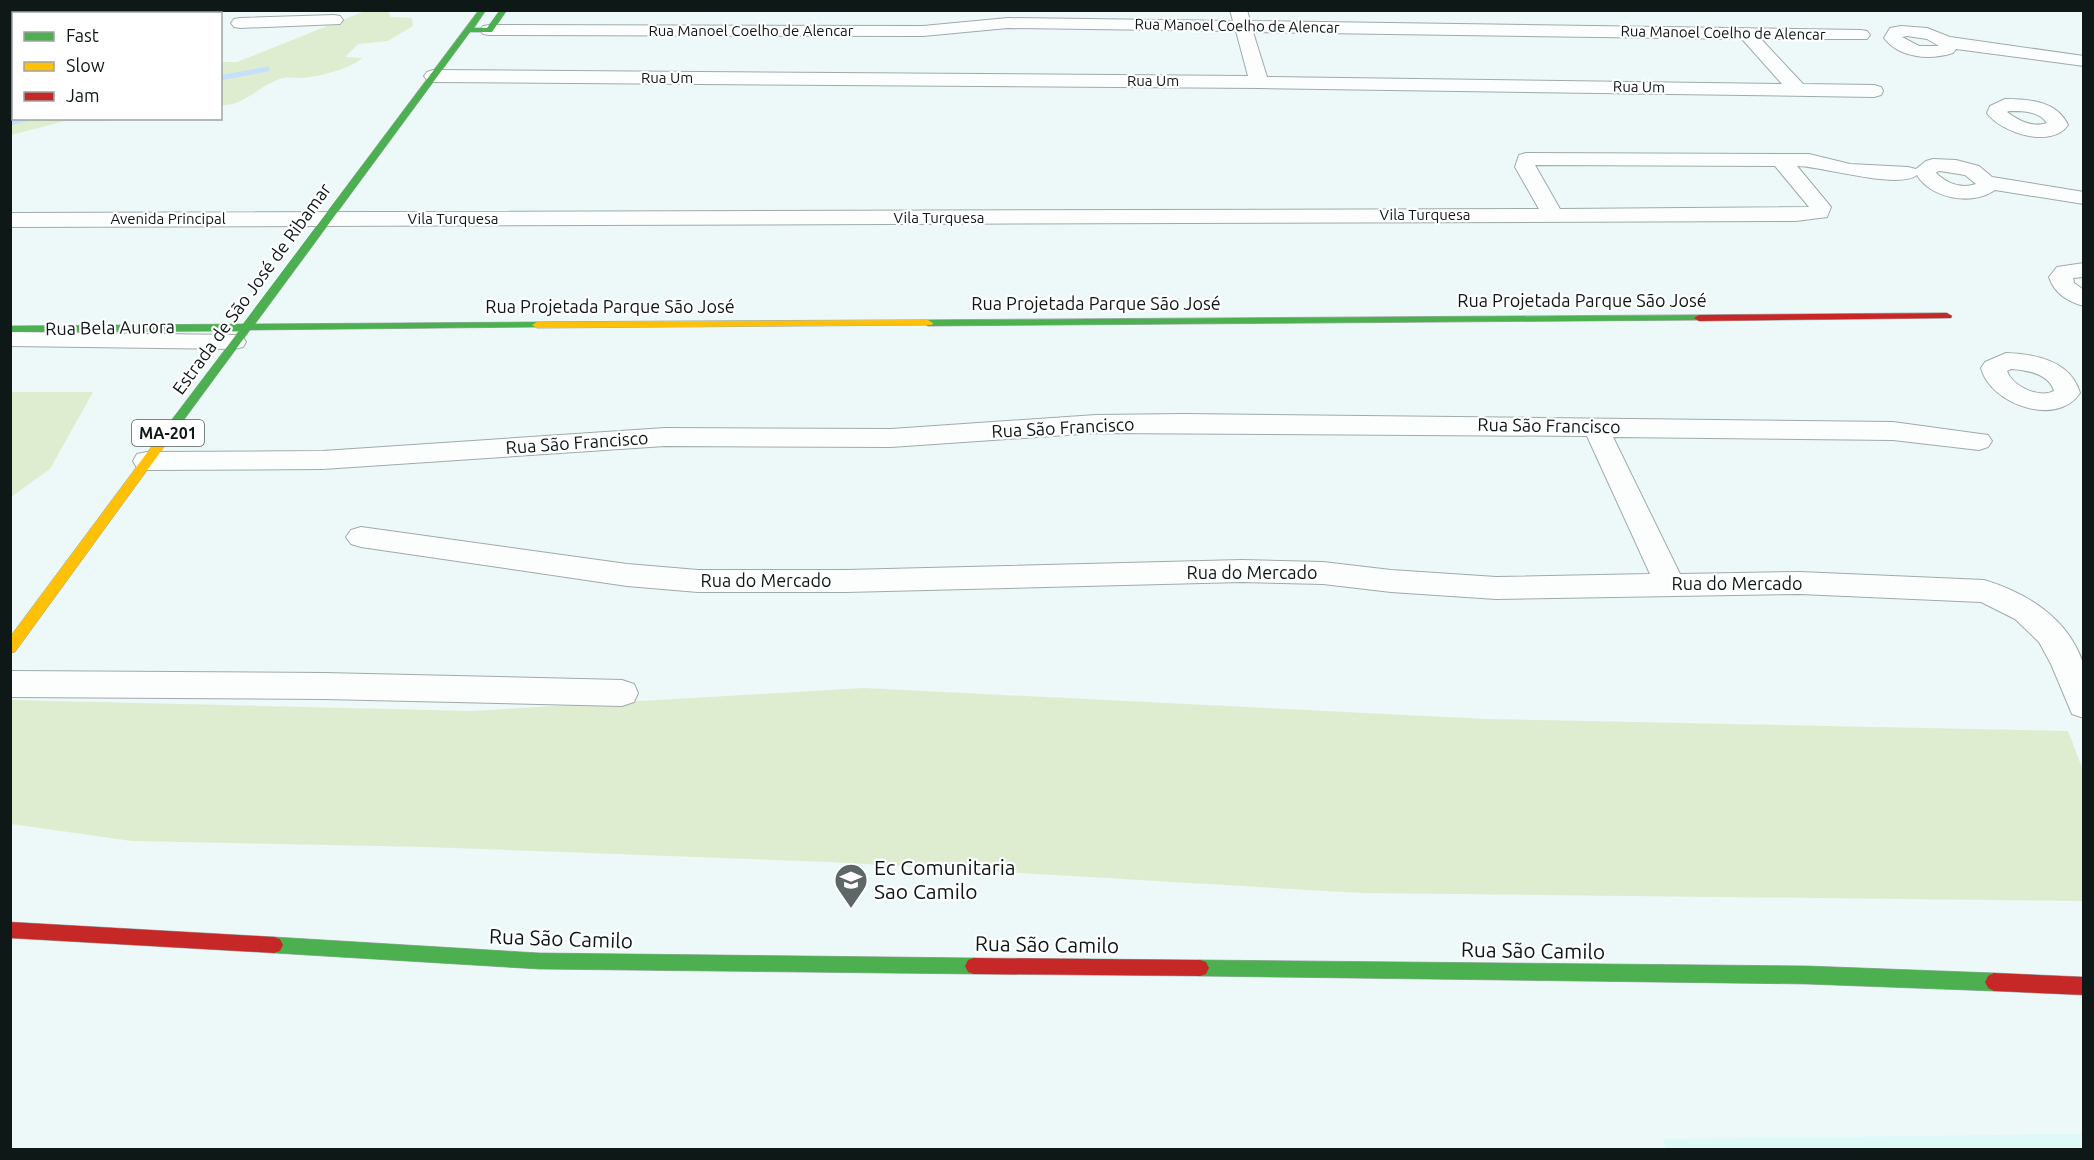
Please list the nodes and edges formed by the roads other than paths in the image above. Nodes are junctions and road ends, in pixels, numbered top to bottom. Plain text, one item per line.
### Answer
1 (274, 10) edge
2 (483, 10) edge
3 (504, 10) edge
4 (1241, 18) edge
5 (334, 20) dead end
6 (240, 23) junction
7 (1752, 28) junction
8 (222, 30) edge
9 (469, 30) junction
10 (489, 30) junction
11 (1861, 35) dead end
12 (1946, 42) dead end
13 (2084, 61) edge
14 (433, 76) junction
15 (1259, 82) junction
16 (1797, 88) junction
17 (1874, 91) dead end
18 (1780, 159) junction
19 (1908, 173) dead end
20 (1986, 182) dead end
21 (2084, 198) edge
22 (1548, 207) junction
23 (331, 212) junction
24 (10, 220) edge
25 (2084, 270) edge
26 (2084, 299) edge
27 (1947, 316) dead end
28 (10, 329) edge
29 (240, 335) junction
30 (10, 339) edge
31 (1595, 426) junction
32 (1979, 441) dead end
33 (147, 461) junction
34 (361, 537) dead end
35 (1670, 584) junction
36 (10, 648) edge
37 (10, 684) edge
38 (622, 693) dead end
39 (2084, 705) edge
40 (10, 930) edge
41 (2084, 986) edge

1 - 6 street
2 - 9 street, Estrada de São José de Ribamar / MA-201
3 - 10 street
4 - 7 street, Rua Manoel Coelho de Alencar
4 - 10 street, Rua Manoel Coelho de Alencar
4 - 15 street
5 - 6 street
6 - 8 street
7 - 11 street, Rua Manoel Coelho de Alencar
7 - 16 street
9 - 10 street, Rua Manoel Coelho de Alencar
9 - 14 street, Estrada de São José de Ribamar / MA-201
12 - 13 street
14 - 15 street, Rua Um
14 - 23 street, Estrada de São José de Ribamar / MA-201
15 - 16 street, Rua Um
16 - 17 street, Rua Um
18 - 19 street
18 - 22 street
18 - 22 street, Vila Turquesa
20 - 21 street
22 - 23 street, Vila Turquesa
23 - 24 street, Avenida Principal
23 - 29 street, Estrada de São José de Ribamar / MA-201
25 - 26 street
27 - 29 street, Rua Projetada Parque São José
28 - 29 street, Rua Bela Aurora
29 - 30 street, Rua Bela Aurora
29 - 33 street, Estrada de São José de Ribamar / MA-201
31 - 32 street, Rua São Francisco
31 - 33 street, Rua São Francisco
31 - 35 street
33 - 36 street, Estrada de São José de Ribamar / MA-201
34 - 35 street, Rua do Mercado
35 - 39 street, Rua do Mercado
37 - 38 street
40 - 41 street, Rua São Camilo

